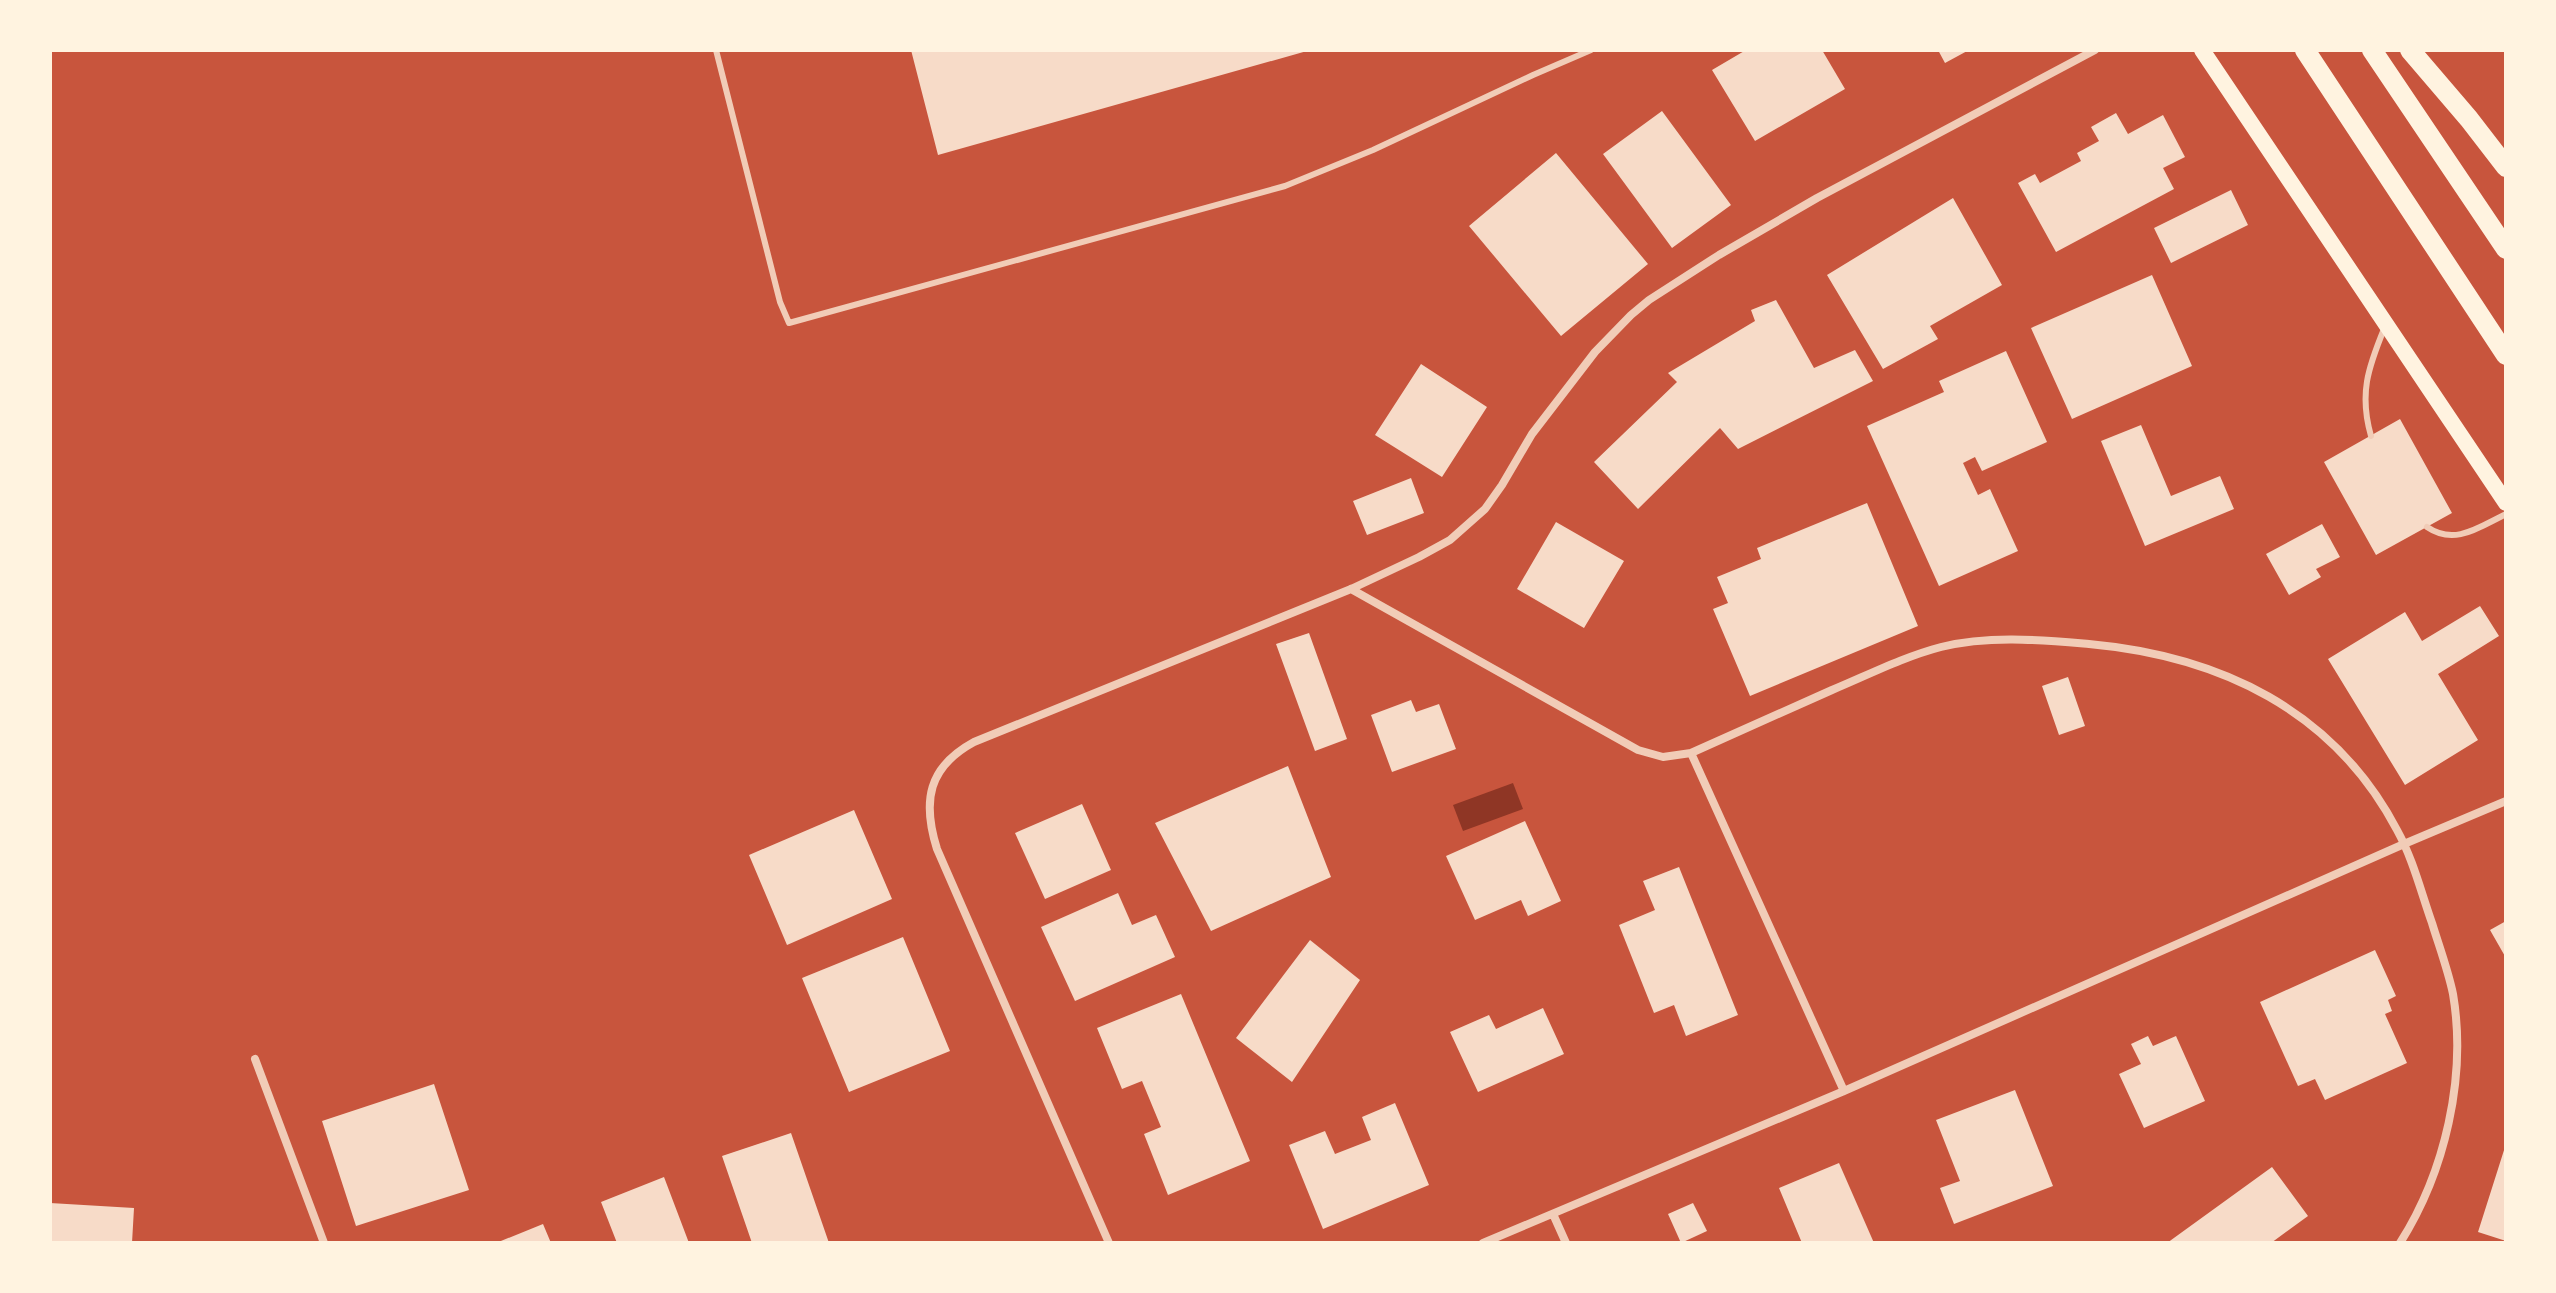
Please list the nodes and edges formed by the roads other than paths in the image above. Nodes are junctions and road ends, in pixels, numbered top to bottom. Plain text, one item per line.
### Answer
1 (716, 50) edge
2 (1591, 50) edge
3 (2095, 50) edge
4 (2202, 50) edge
5 (2305, 50) edge
6 (2372, 50) edge
7 (2410, 50) edge
8 (2506, 167) edge
9 (2506, 249) edge
10 (2385, 325) junction
11 (2506, 355) edge
12 (2371, 436) dead end
13 (2506, 503) edge
14 (2506, 514) edge
15 (2427, 527) dead end
16 (1351, 589) junction
17 (1691, 753) junction
18 (2506, 801) edge
19 (2404, 844) junction
20 (255, 1059) dead end
21 (1844, 1091) junction
22 (1553, 1214) junction
23 (324, 1243) edge
24 (1109, 1243) edge
25 (1483, 1243) edge
26 (1566, 1243) edge
27 (2400, 1243) edge

1 - 2 lane
3 - 16 street
4 - 10 main road
5 - 11 main road
6 - 9 main road
7 - 8 main road
10 - 12 lane
10 - 13 main road
14 - 15 lane
16 - 17 street
16 - 24 street
17 - 19 street
17 - 21 street
18 - 19 street
19 - 21 street
19 - 27 street
20 - 23 street
21 - 22 street
22 - 25 street
22 - 26 street

